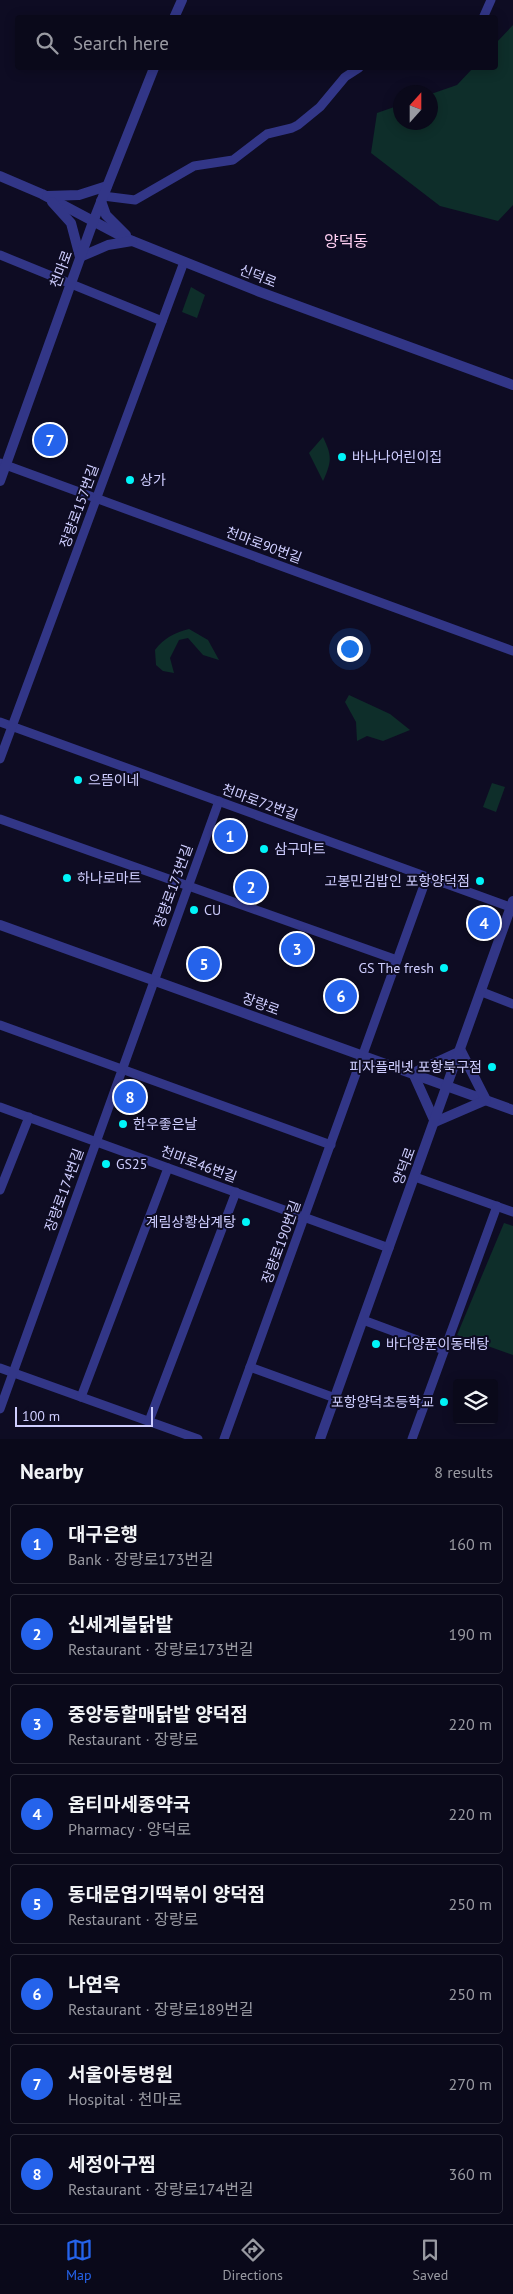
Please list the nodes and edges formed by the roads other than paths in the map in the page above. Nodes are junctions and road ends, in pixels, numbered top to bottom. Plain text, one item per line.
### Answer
1 (182, 0) edge
2 (491, 0) edge
3 (175, 15) edge
4 (484, 15) edge
5 (153, 70) edge
6 (356, 70) edge
7 (0, 176) edge
8 (107, 186) junction
9 (46, 196) junction
10 (102, 198) junction
11 (93, 222) junction
12 (132, 241) junction
13 (0, 255) edge
14 (80, 257) junction
15 (184, 262) junction
16 (70, 285) junction
17 (162, 321) junction
18 (513, 385) edge
19 (3, 464) edge
20 (0, 481) edge
21 (97, 498) junction
22 (513, 651) edge
23 (0, 722) edge
24 (12, 727) junction
25 (0, 759) edge
26 (219, 802) junction
27 (0, 819) edge
28 (427, 877) junction
29 (188, 886) junction
30 (512, 905) edge
31 (0, 925) edge
32 (397, 960) junction
33 (153, 980) junction
34 (482, 992) junction
35 (513, 1004) edge
36 (0, 1025) edge
37 (461, 1050) junction
38 (363, 1055) junction
39 (121, 1070) junction
40 (412, 1073) junction
41 (448, 1086) junction
42 (486, 1100) junction
43 (0, 1107) edge
44 (513, 1110) edge
45 (29, 1118) junction
46 (435, 1122) junction
47 (95, 1142) junction
48 (331, 1145) junction
49 (168, 1168) junction
50 (415, 1176) junction
51 (0, 1190) edge
52 (236, 1192) junction
53 (497, 1206) junction
54 (513, 1212) edge
55 (304, 1217) junction
56 (389, 1248) junction
57 (363, 1320) junction
58 (444, 1350) junction
59 (250, 1367) junction
60 (0, 1368) edge
61 (13, 1372) junction
62 (81, 1397) junction
63 (335, 1398) junction
64 (0, 1409) edge
65 (149, 1421) junction
66 (198, 1439) edge
67 (224, 1439) edge
68 (320, 1439) edge
69 (412, 1439) edge

1 - 3 street
2 - 4 street
5 - 8 street, 천마로
6 - 10 street
7 - 9 street, 신덕로
8 - 9 street
8 - 10 street, 천마로
9 - 11 street, 신덕로
9 - 14 street
10 - 11 street, 천마로
10 - 12 street
11 - 12 street, 신덕로
11 - 14 street, 천마로
12 - 14 street
12 - 15 street, 신덕로
13 - 16 street
14 - 16 street, 천마로
15 - 17 street, 장량로157번길
15 - 18 street, 신덕로
16 - 17 street
16 - 19 street, 천마로
17 - 21 street, 장량로157번길
19 - 20 street, 천마로
19 - 21 street, 천마로90번길
21 - 22 street, 천마로90번길
21 - 24 street, 장량로157번길
23 - 24 street, 천마로72번길
24 - 25 street, 장량로157번길
24 - 26 street, 천마로72번길
26 - 28 street, 천마로72번길
26 - 29 street, 장량로173번길
27 - 29 street
28 - 30 street, 천마로72번길
28 - 32 street, 장량로190번길
29 - 32 street
29 - 33 street, 장량로173번길
30 - 34 street, 양덕로
31 - 33 street, 장량로
32 - 38 street, 장량로190번길
33 - 38 street, 장량로
33 - 39 street, 장량로174번길
34 - 35 street
34 - 37 street, 양덕로
36 - 39 street
37 - 40 street
37 - 41 street, 양덕로
37 - 42 street
38 - 40 street, 장량로
38 - 48 street, 장량로190번길
39 - 47 street, 장량로174번길
39 - 48 street
40 - 41 street, 장량로
40 - 46 street
41 - 42 street, 장량로
41 - 46 street, 양덕로
42 - 44 street, 장량로
42 - 46 street
43 - 45 street, 천마로46번길
45 - 47 street, 천마로46번길
45 - 51 street
46 - 50 street, 양덕로
47 - 49 street, 천마로46번길
47 - 61 street, 장량로174번길
48 - 55 street, 장량로190번길
49 - 52 street, 천마로46번길
49 - 62 street
50 - 53 street
50 - 56 street, 양덕로
52 - 55 street, 천마로46번길
52 - 65 street
53 - 54 street
53 - 58 street
55 - 56 street, 천마로46번길
55 - 59 street, 장량로190번길
56 - 57 street, 양덕로
57 - 58 street
57 - 63 street, 양덕로
58 - 69 street
59 - 63 street
59 - 67 street, 장량로190번길
60 - 61 street
61 - 62 street
61 - 64 street, 장량로174번길
62 - 65 street
63 - 68 street, 양덕로
65 - 66 street

